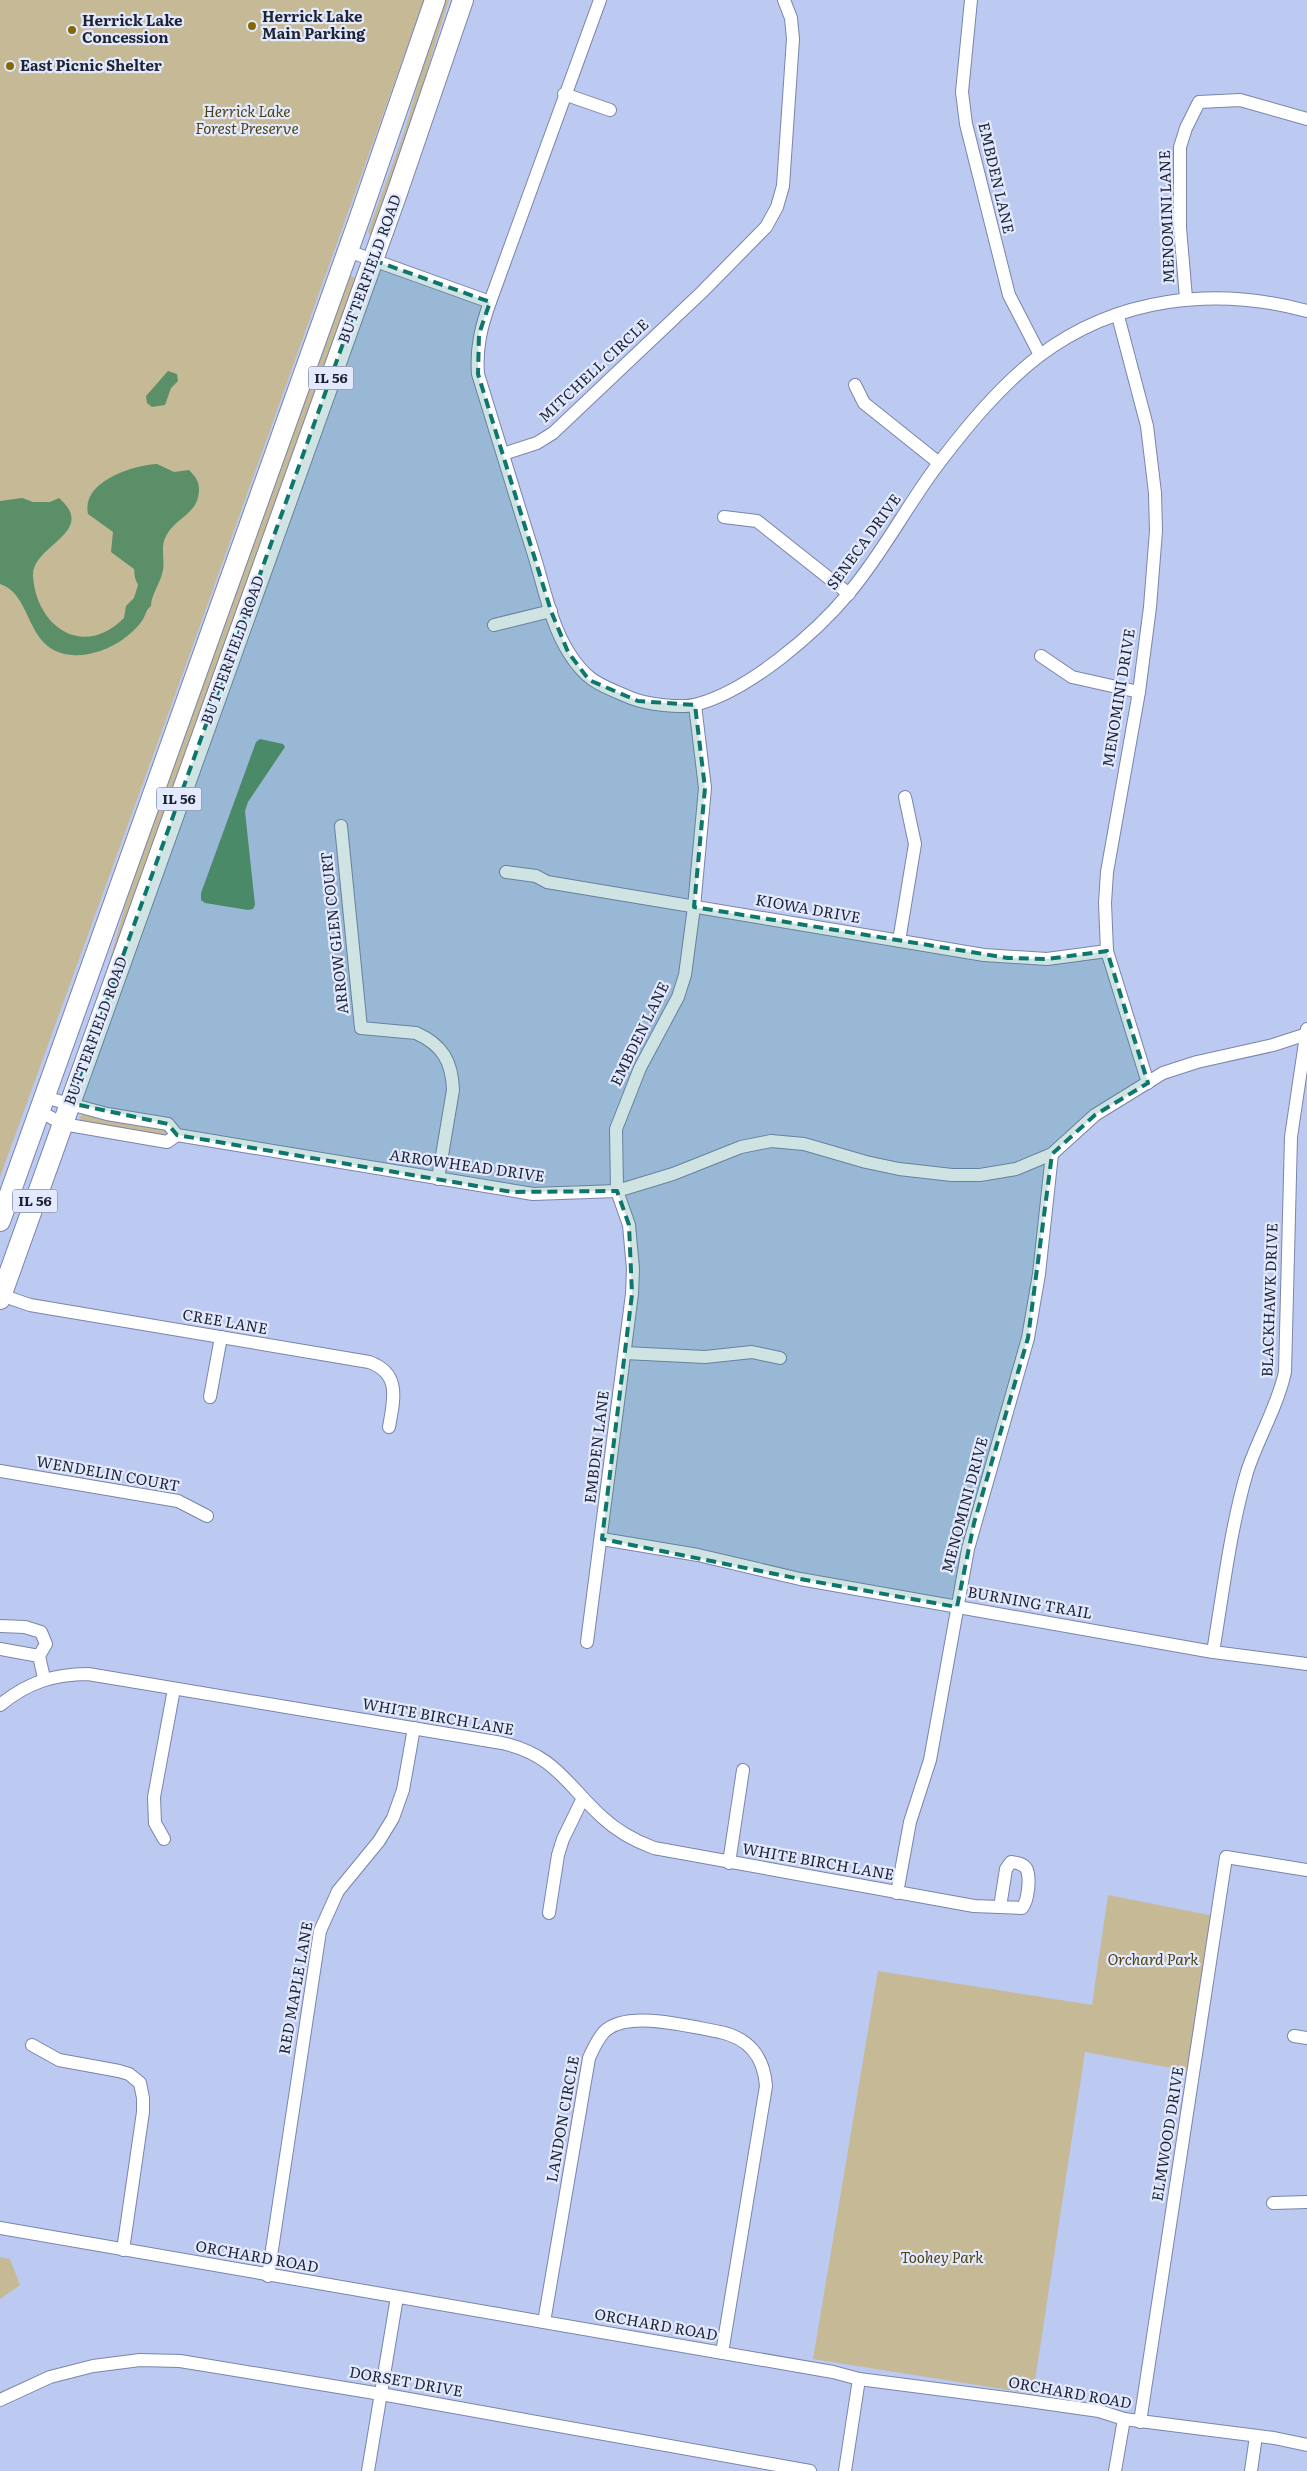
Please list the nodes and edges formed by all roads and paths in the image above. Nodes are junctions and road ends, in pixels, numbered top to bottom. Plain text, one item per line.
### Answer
1 (435, 0) edge
2 (463, 0) edge
3 (600, 0) edge
4 (784, 0) edge
5 (971, 0) edge
6 (564, 94) junction
7 (610, 110) dead end
8 (1307, 119) edge
9 (348, 251) junction
10 (373, 260) junction
11 (1186, 298) junction
12 (490, 302) junction
13 (1307, 311) edge
14 (1118, 316) junction
15 (1040, 355) junction
16 (855, 385) dead end
17 (503, 454) junction
18 (939, 463) junction
19 (724, 517) dead end
20 (849, 594) junction
21 (551, 610) junction
22 (494, 626) dead end
23 (1040, 656) dead end
24 (1139, 692) junction
25 (694, 705) junction
26 (905, 797) dead end
27 (341, 826) dead end
28 (506, 872) dead end
29 (694, 907) junction
30 (898, 941) junction
31 (1106, 950) junction
32 (1307, 1033) edge
33 (1148, 1082) junction
34 (70, 1103) junction
35 (42, 1104) junction
36 (63, 1124) junction
37 (178, 1135) junction
38 (1052, 1154) junction
39 (438, 1179) junction
40 (617, 1191) junction
41 (0, 1220) edge
42 (1, 1297) edge
43 (221, 1338) junction
44 (625, 1353) junction
45 (780, 1358) dead end
46 (210, 1396) dead end
47 (389, 1427) dead end
48 (0, 1471) edge
49 (207, 1516) dead end
50 (602, 1539) junction
51 (957, 1607) junction
52 (0, 1626) edge
53 (587, 1642) dead end
54 (0, 1649) edge
55 (1213, 1652) junction
56 (39, 1656) junction
57 (1307, 1664) edge
58 (44, 1678) junction
59 (174, 1689) junction
60 (0, 1705) edge
61 (414, 1728) junction
62 (743, 1770) dead end
63 (583, 1798) junction
64 (164, 1839) dead end
65 (729, 1863) junction
66 (1307, 1870) edge
67 (898, 1893) junction
68 (1000, 1907) junction
69 (549, 1913) dead end
70 (32, 2045) dead end
71 (1307, 2202) edge
72 (1273, 2203) dead end
73 (0, 2228) edge
74 (123, 2250) junction
75 (268, 2276) junction
76 (397, 2297) junction
77 (544, 2322) junction
78 (722, 2353) junction
79 (858, 2379) junction
80 (381, 2394) junction
81 (0, 2400) edge
82 (1124, 2419) junction
83 (1140, 2422) junction
84 (1256, 2436) junction
85 (1307, 2445) edge
86 (368, 2471) edge
87 (810, 2471) edge
88 (845, 2471) edge
89 (1114, 2471) edge
90 (1251, 2471) edge

1 - 9 main road, BUTTERFIELD ROAD / IL 56
2 - 10 main road, BUTTERFIELD ROAD / IL 56
3 - 6 street
4 - 17 street, MITCHELL CIRCLE
5 - 15 street, EMBDEN LANE
6 - 7 street
6 - 12 street
8 - 11 street, MENOMINI LANE
9 - 10 street
9 - 35 main road, BUTTERFIELD ROAD / IL 56
10 - 12 street
10 - 34 main road, BUTTERFIELD ROAD / IL 56
11 - 13 street, SENECA DRIVE
11 - 14 street, SENECA DRIVE
12 - 17 street
14 - 15 street, SENECA DRIVE
14 - 24 street, MENOMINI DRIVE
15 - 18 street, SENECA DRIVE
16 - 18 street
17 - 21 street, SENECA DRIVE
18 - 20 street, SENECA DRIVE
19 - 20 street
20 - 25 street, SENECA DRIVE
21 - 22 street
21 - 25 street, SENECA DRIVE
23 - 24 street
24 - 31 street, MENOMINI DRIVE
25 - 29 street, EMBDEN LANE
26 - 30 street
27 - 39 street, ARROW GLEN COURT
28 - 29 street, KIOWA DRIVE
29 - 30 street, KIOWA DRIVE
29 - 40 street, EMBDEN LANE
30 - 31 street, KIOWA DRIVE
31 - 33 street, MENOMINI DRIVE
32 - 33 street, ARROWHEAD DRIVE
32 - 55 street, BLACKHAWK DRIVE
33 - 38 street, ARROWHEAD DRIVE
34 - 35 street, ARROWHEAD DRIVE
34 - 36 main road, BUTTERFIELD ROAD / IL 56
34 - 37 street, ARROWHEAD DRIVE
35 - 36 street, ARROWHEAD DRIVE
35 - 41 main road, BUTTERFIELD ROAD / IL 56
36 - 37 street, ARROWHEAD DRIVE
36 - 42 main road, BUTTERFIELD ROAD / IL 56
37 - 39 street, ARROWHEAD DRIVE
38 - 40 street, ARROWHEAD DRIVE
38 - 51 street, MENOMINI DRIVE
39 - 40 street, ARROWHEAD DRIVE
40 - 44 street, EMBDEN LANE
42 - 43 street, CREE LANE
43 - 46 street
43 - 47 street, CREE LANE
44 - 45 street
44 - 50 street, EMBDEN LANE
48 - 49 street, WENDELIN COURT
50 - 51 street, BURNING TRAIL
50 - 53 street, EMBDEN LANE
51 - 55 street, BURNING TRAIL
51 - 67 street, MENOMINI DRIVE
52 - 56 street
54 - 56 street
55 - 57 street, BURNING TRAIL
56 - 58 street
58 - 59 street, WHITE BIRCH LANE
58 - 60 street, WHITE BIRCH LANE
59 - 61 street, WHITE BIRCH LANE
59 - 64 street
61 - 63 street, WHITE BIRCH LANE
61 - 75 street, RED MAPLE LANE
62 - 65 street
63 - 65 street, WHITE BIRCH LANE
63 - 69 street
65 - 67 street, WHITE BIRCH LANE
66 - 83 street, ELMWOOD DRIVE
67 - 68 street, WHITE BIRCH LANE
68 - 68 street, WHITE BIRCH LANE
70 - 74 street
71 - 72 street
73 - 74 street, ORCHARD ROAD
74 - 75 street, ORCHARD ROAD
75 - 76 street, ORCHARD ROAD
76 - 77 street, ORCHARD ROAD
76 - 80 street
77 - 78 street, ORCHARD ROAD
77 - 78 street, LANDON CIRCLE
78 - 79 street, ORCHARD ROAD
79 - 82 street, ORCHARD ROAD
79 - 88 street
80 - 81 street, DORSET DRIVE
80 - 86 street
80 - 87 street, DORSET DRIVE
82 - 83 street, ORCHARD ROAD
82 - 89 street
83 - 84 street, ORCHARD ROAD
84 - 85 street, ORCHARD ROAD
84 - 90 street

